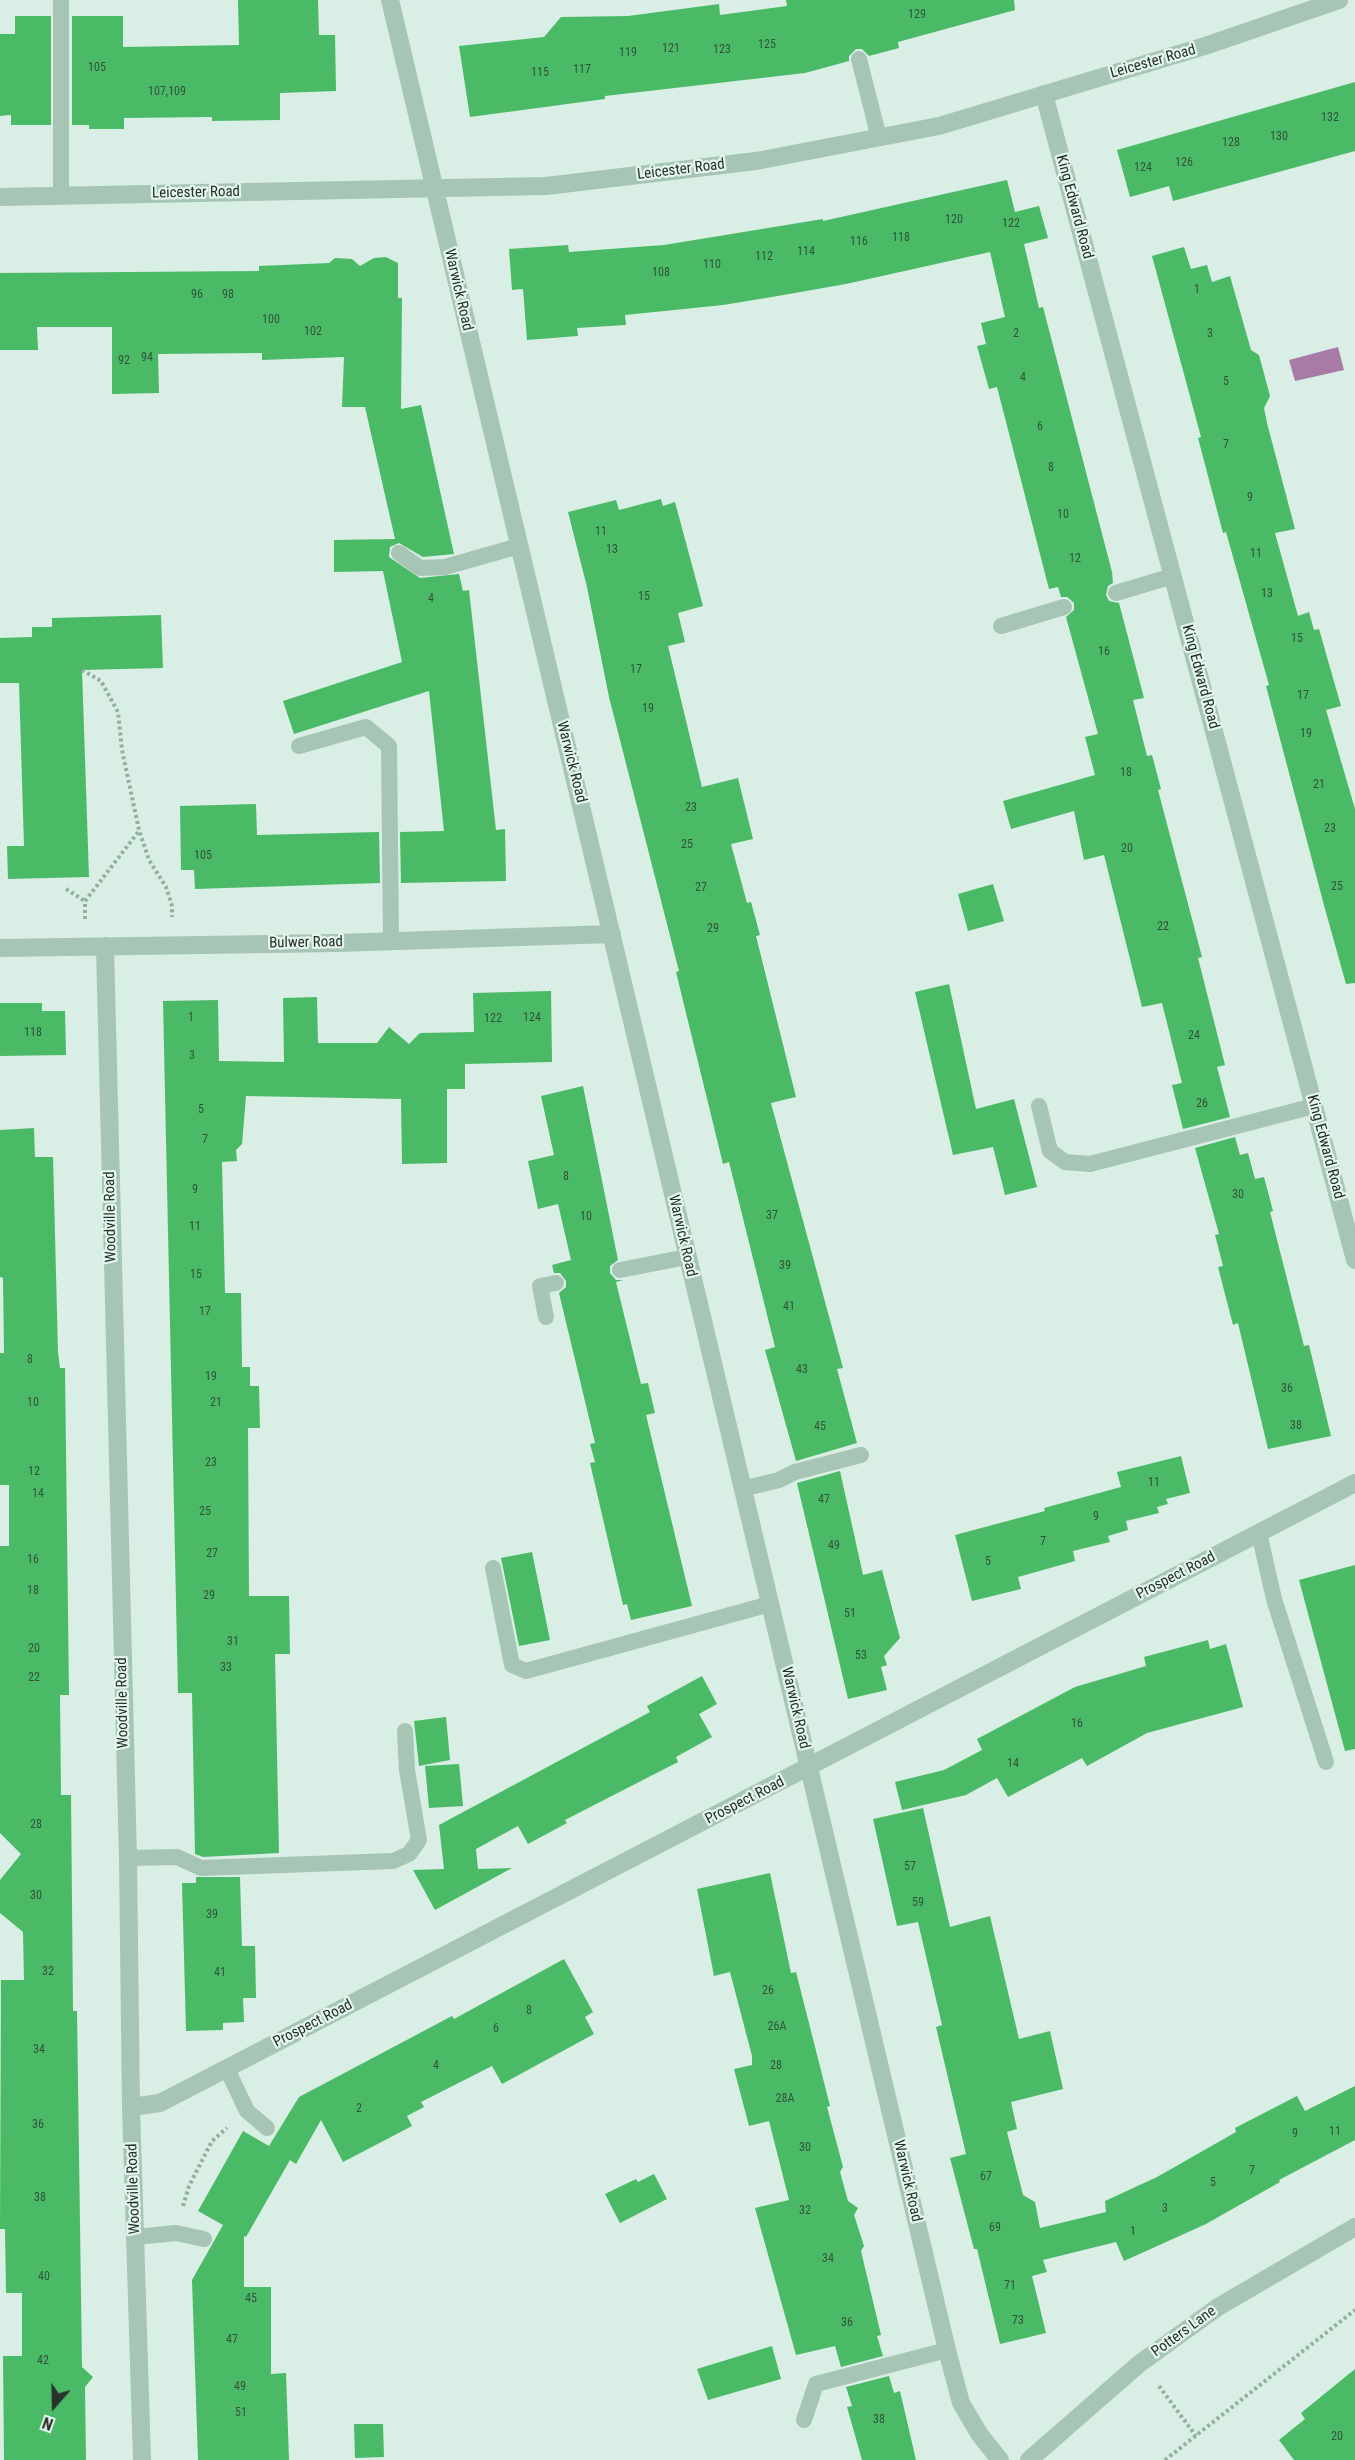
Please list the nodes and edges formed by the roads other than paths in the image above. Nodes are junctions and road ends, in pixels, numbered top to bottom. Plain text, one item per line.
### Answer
1 (61, 0) edge
2 (390, 0) edge
3 (1339, 0) edge
4 (860, 58) dead end
5 (1044, 94) junction
6 (879, 138) junction
7 (435, 188) junction
8 (61, 196) junction
9 (0, 198) edge
10 (519, 546) junction
11 (399, 553) dead end
12 (1173, 576) junction
13 (1116, 593) dead end
14 (1064, 607) dead end
15 (1001, 626) dead end
16 (299, 746) dead end
17 (612, 934) junction
18 (391, 941) junction
19 (105, 946) junction
20 (0, 948) edge
21 (1039, 1106) dead end
22 (1314, 1106) junction
23 (687, 1257) junction
24 (1355, 1260) edge
25 (620, 1270) dead end
26 (556, 1283) dead end
27 (546, 1317) dead end
28 (861, 1455) dead end
29 (1355, 1484) edge
30 (742, 1489) junction
31 (1259, 1533) junction
32 (494, 1568) dead end
33 (770, 1604) junction
34 (405, 1731) dead end
35 (1326, 1762) dead end
36 (809, 1768) junction
37 (128, 1858) junction
38 (227, 2068) junction
39 (131, 2107) junction
40 (267, 2128) dead end
41 (1355, 2227) edge
42 (135, 2237) junction
43 (204, 2239) dead end
44 (946, 2350) junction
45 (804, 2420) dead end
46 (142, 2460) edge
47 (1000, 2460) edge
48 (1029, 2460) edge

1 - 8 lane
2 - 7 street, Warwick Road
3 - 5 street, Leicester Road
4 - 6 lane
5 - 6 street, Leicester Road
5 - 12 street, King Edward Road
6 - 7 street, Leicester Road
7 - 8 street, Leicester Road
7 - 10 street, Warwick Road
8 - 9 street, Leicester Road
10 - 11 lane
10 - 17 street, Warwick Road
12 - 13 lane
12 - 22 street, King Edward Road
14 - 15 lane
16 - 18 lane
17 - 18 street, Bulwer Road
17 - 23 street, Warwick Road
18 - 19 street, Bulwer Road
19 - 20 street, Bulwer Road
19 - 37 street, Woodville Road
21 - 22 lane
22 - 24 street, King Edward Road
23 - 25 lane
23 - 30 street, Warwick Road
26 - 27 lane
28 - 30 lane
29 - 31 street, Prospect Road
30 - 33 street, Warwick Road
31 - 35 lane
31 - 36 street, Prospect Road
32 - 33 lane
33 - 36 street, Warwick Road
34 - 37 lane
36 - 38 street, Prospect Road
36 - 44 street, Warwick Road
37 - 39 street, Woodville Road
38 - 39 street, Prospect Road
38 - 40 lane
39 - 42 street, Woodville Road
41 - 48 street, Potters Lane
42 - 43 lane
42 - 46 street, Woodville Road
44 - 45 lane
44 - 47 street, Warwick Road

